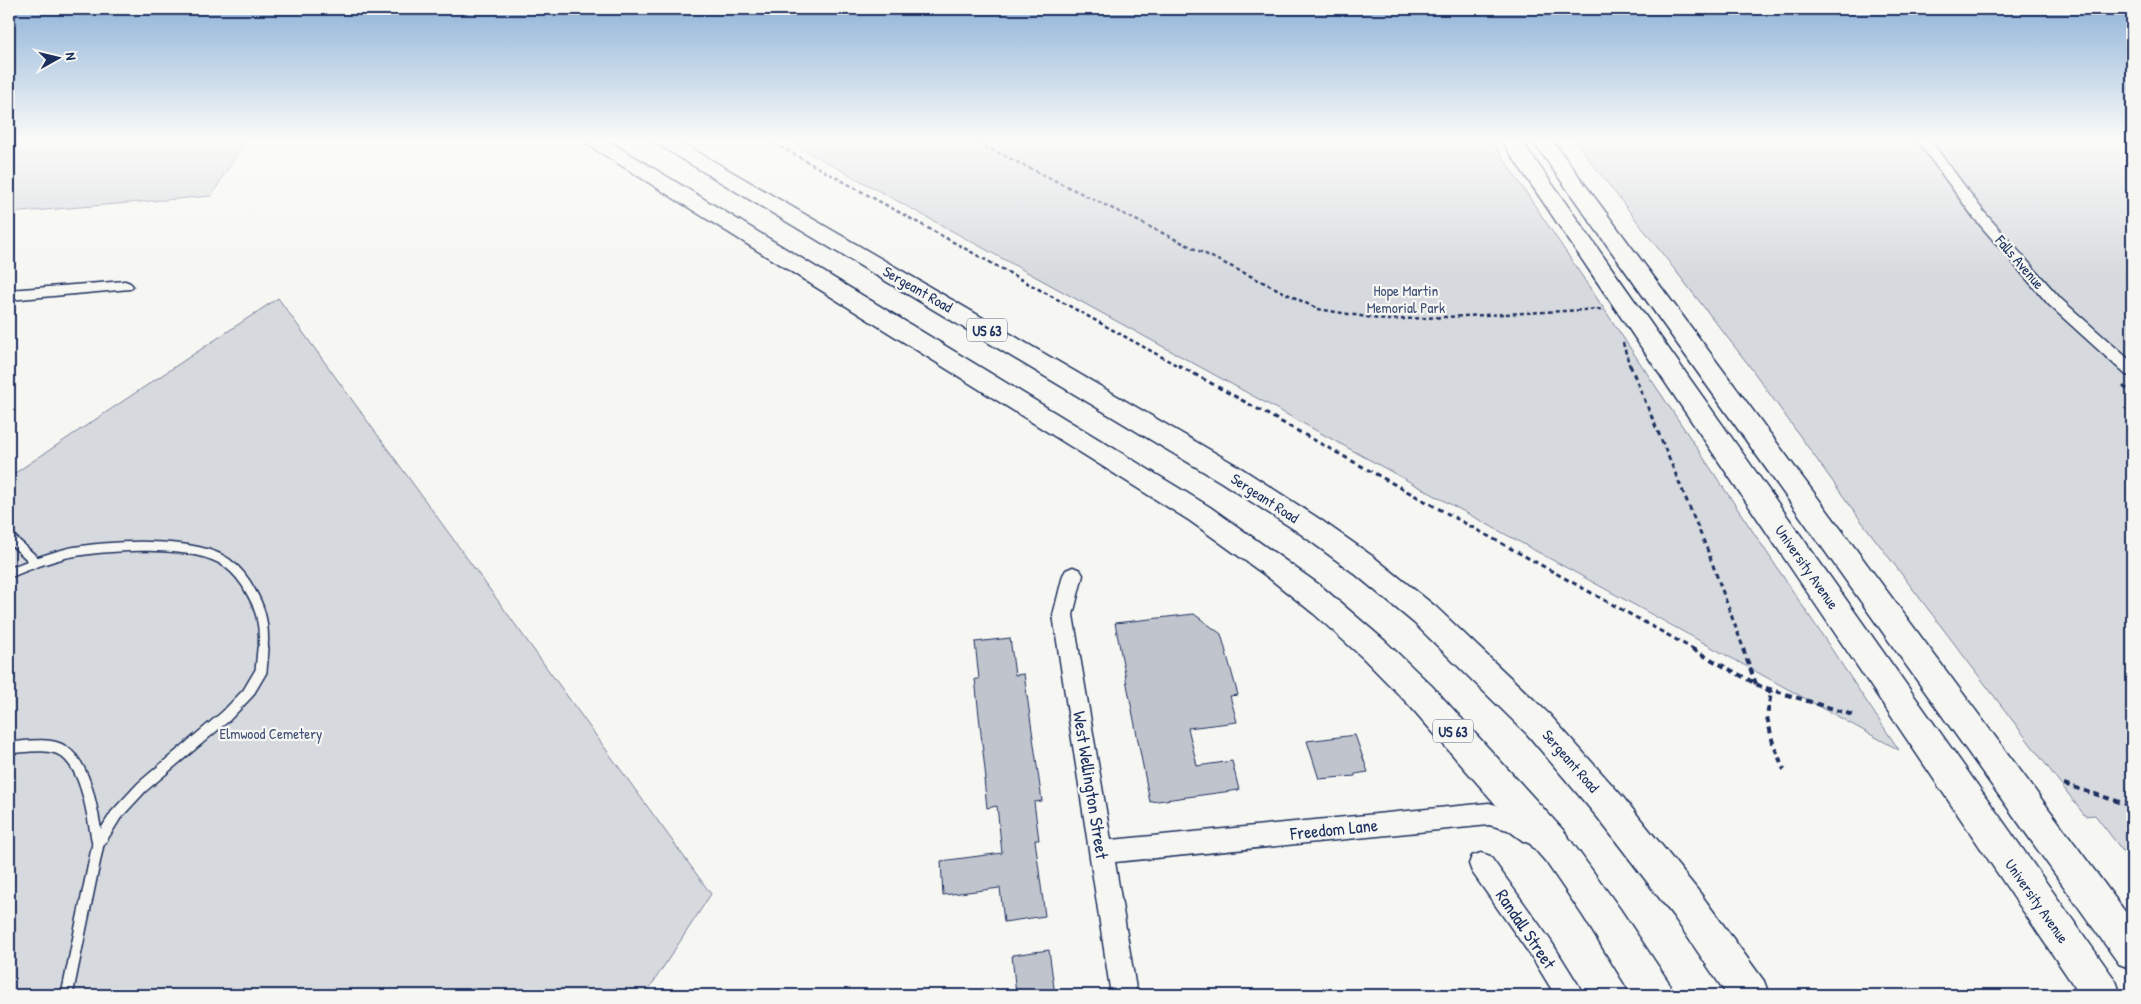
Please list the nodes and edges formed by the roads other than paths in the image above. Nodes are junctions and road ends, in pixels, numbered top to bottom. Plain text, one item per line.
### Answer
1 (670, 187) edge
2 (743, 187) edge
3 (1543, 187) edge
4 (1576, 187) edge
5 (1958, 187) edge
6 (125, 286) dead end
7 (9, 295) edge
8 (2132, 371) edge
9 (9, 537) edge
10 (36, 562) junction
11 (9, 574) edge
12 (1073, 575) dead end
13 (9, 748) edge
14 (98, 844) junction
15 (1558, 850) junction
16 (1101, 852) junction
17 (1481, 864) dead end
18 (2132, 951) edge
19 (67, 995) edge
20 (1124, 995) edge
21 (1570, 995) edge
22 (1654, 995) edge
23 (1750, 995) edge
24 (2102, 995) edge

1 - 15 main road, US 63
2 - 23 main road, Sergeant Road / US 63
3 - 24 main road, University Avenue
4 - 18 main road
5 - 8 street, Falls Avenue
6 - 7 street
9 - 10 lane
10 - 11 lane
10 - 14 lane
12 - 16 street, West Wellington Street
13 - 14 lane
14 - 19 lane
15 - 16 street, Freedom Lane
15 - 22 main road, US 63
16 - 20 street, West Wellington Street
17 - 21 street, Randall Street

